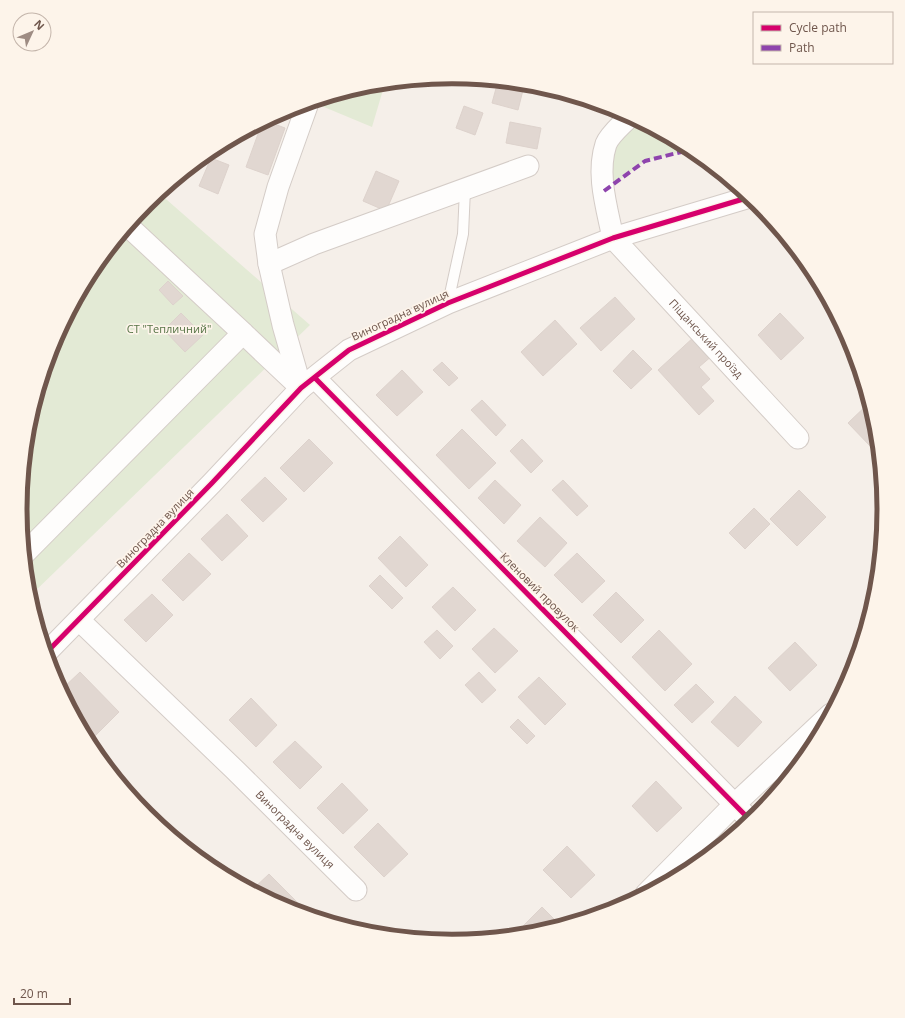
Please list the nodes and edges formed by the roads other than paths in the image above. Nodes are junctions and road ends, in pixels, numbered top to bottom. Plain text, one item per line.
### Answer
1 (305, 110) edge
2 (626, 121) edge
3 (528, 166) dead end
4 (465, 189) junction
5 (743, 199) edge
6 (132, 230) edge
7 (614, 238) junction
8 (269, 264) junction
9 (448, 303) junction
10 (243, 334) junction
11 (308, 383) junction
12 (798, 438) dead end
13 (29, 549) edge
14 (79, 620) junction
15 (51, 648) edge
16 (819, 726) edge
17 (735, 804) junction
18 (746, 816) edge
19 (660, 880) edge
20 (356, 890) dead end

1 - 8 street
2 - 7 street
3 - 4 street
4 - 8 street
4 - 9 lane
5 - 7 street, Виноградна вулиця
6 - 10 street, Кленовий провулок
7 - 9 street, Виноградна вулиця
7 - 12 street, Піщанський проїзд
8 - 11 street
9 - 11 street, Виноградна вулиця
10 - 11 street, Кленовий провулок
10 - 13 street
11 - 14 street, Виноградна вулиця
11 - 17 street, Кленовий провулок
14 - 15 street, Виноградна вулиця
14 - 20 street, Виноградна вулиця
16 - 17 street
17 - 18 street, Кленовий провулок
17 - 19 street

